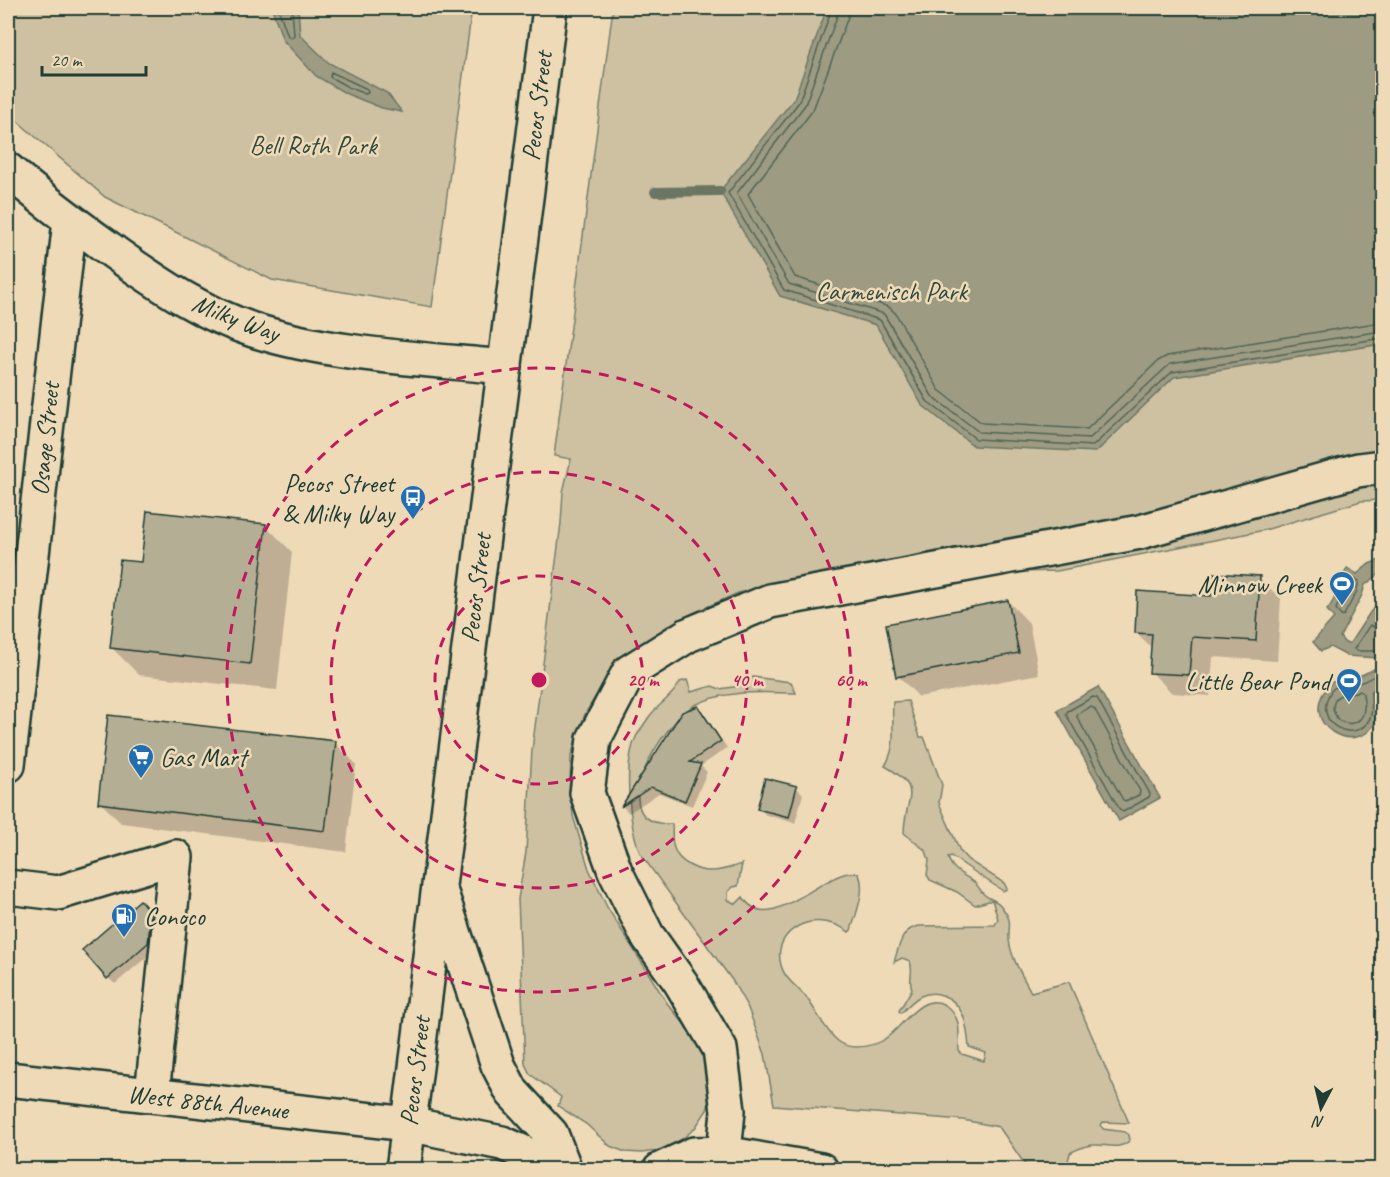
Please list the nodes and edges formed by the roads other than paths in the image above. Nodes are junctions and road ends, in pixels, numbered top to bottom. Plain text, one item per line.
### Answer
1 (550, 8) edge
2 (8, 170) edge
3 (70, 221) junction
4 (505, 367) junction
5 (1383, 467) edge
6 (8, 765) edge
7 (439, 886) junction
8 (8, 887) edge
9 (8, 1079) edge
10 (152, 1095) junction
11 (408, 1124) junction
12 (724, 1153) junction
13 (403, 1170) edge
14 (557, 1170) edge
15 (565, 1170) edge
16 (660, 1170) edge
17 (821, 1170) edge

1 - 4 main road, Pecos Street
2 - 3 main road, Milky Way
3 - 4 main road, Milky Way
3 - 6 main road, Osage Street
4 - 7 main road, Pecos Street
5 - 12 main road
7 - 11 main road, Pecos Street
7 - 15 main road
8 - 10 main road
9 - 10 main road, West 88th Avenue
10 - 11 main road, West 88th Avenue
11 - 13 main road, Pecos Street
11 - 14 main road, West 88th Avenue
12 - 16 main road
12 - 17 main road

